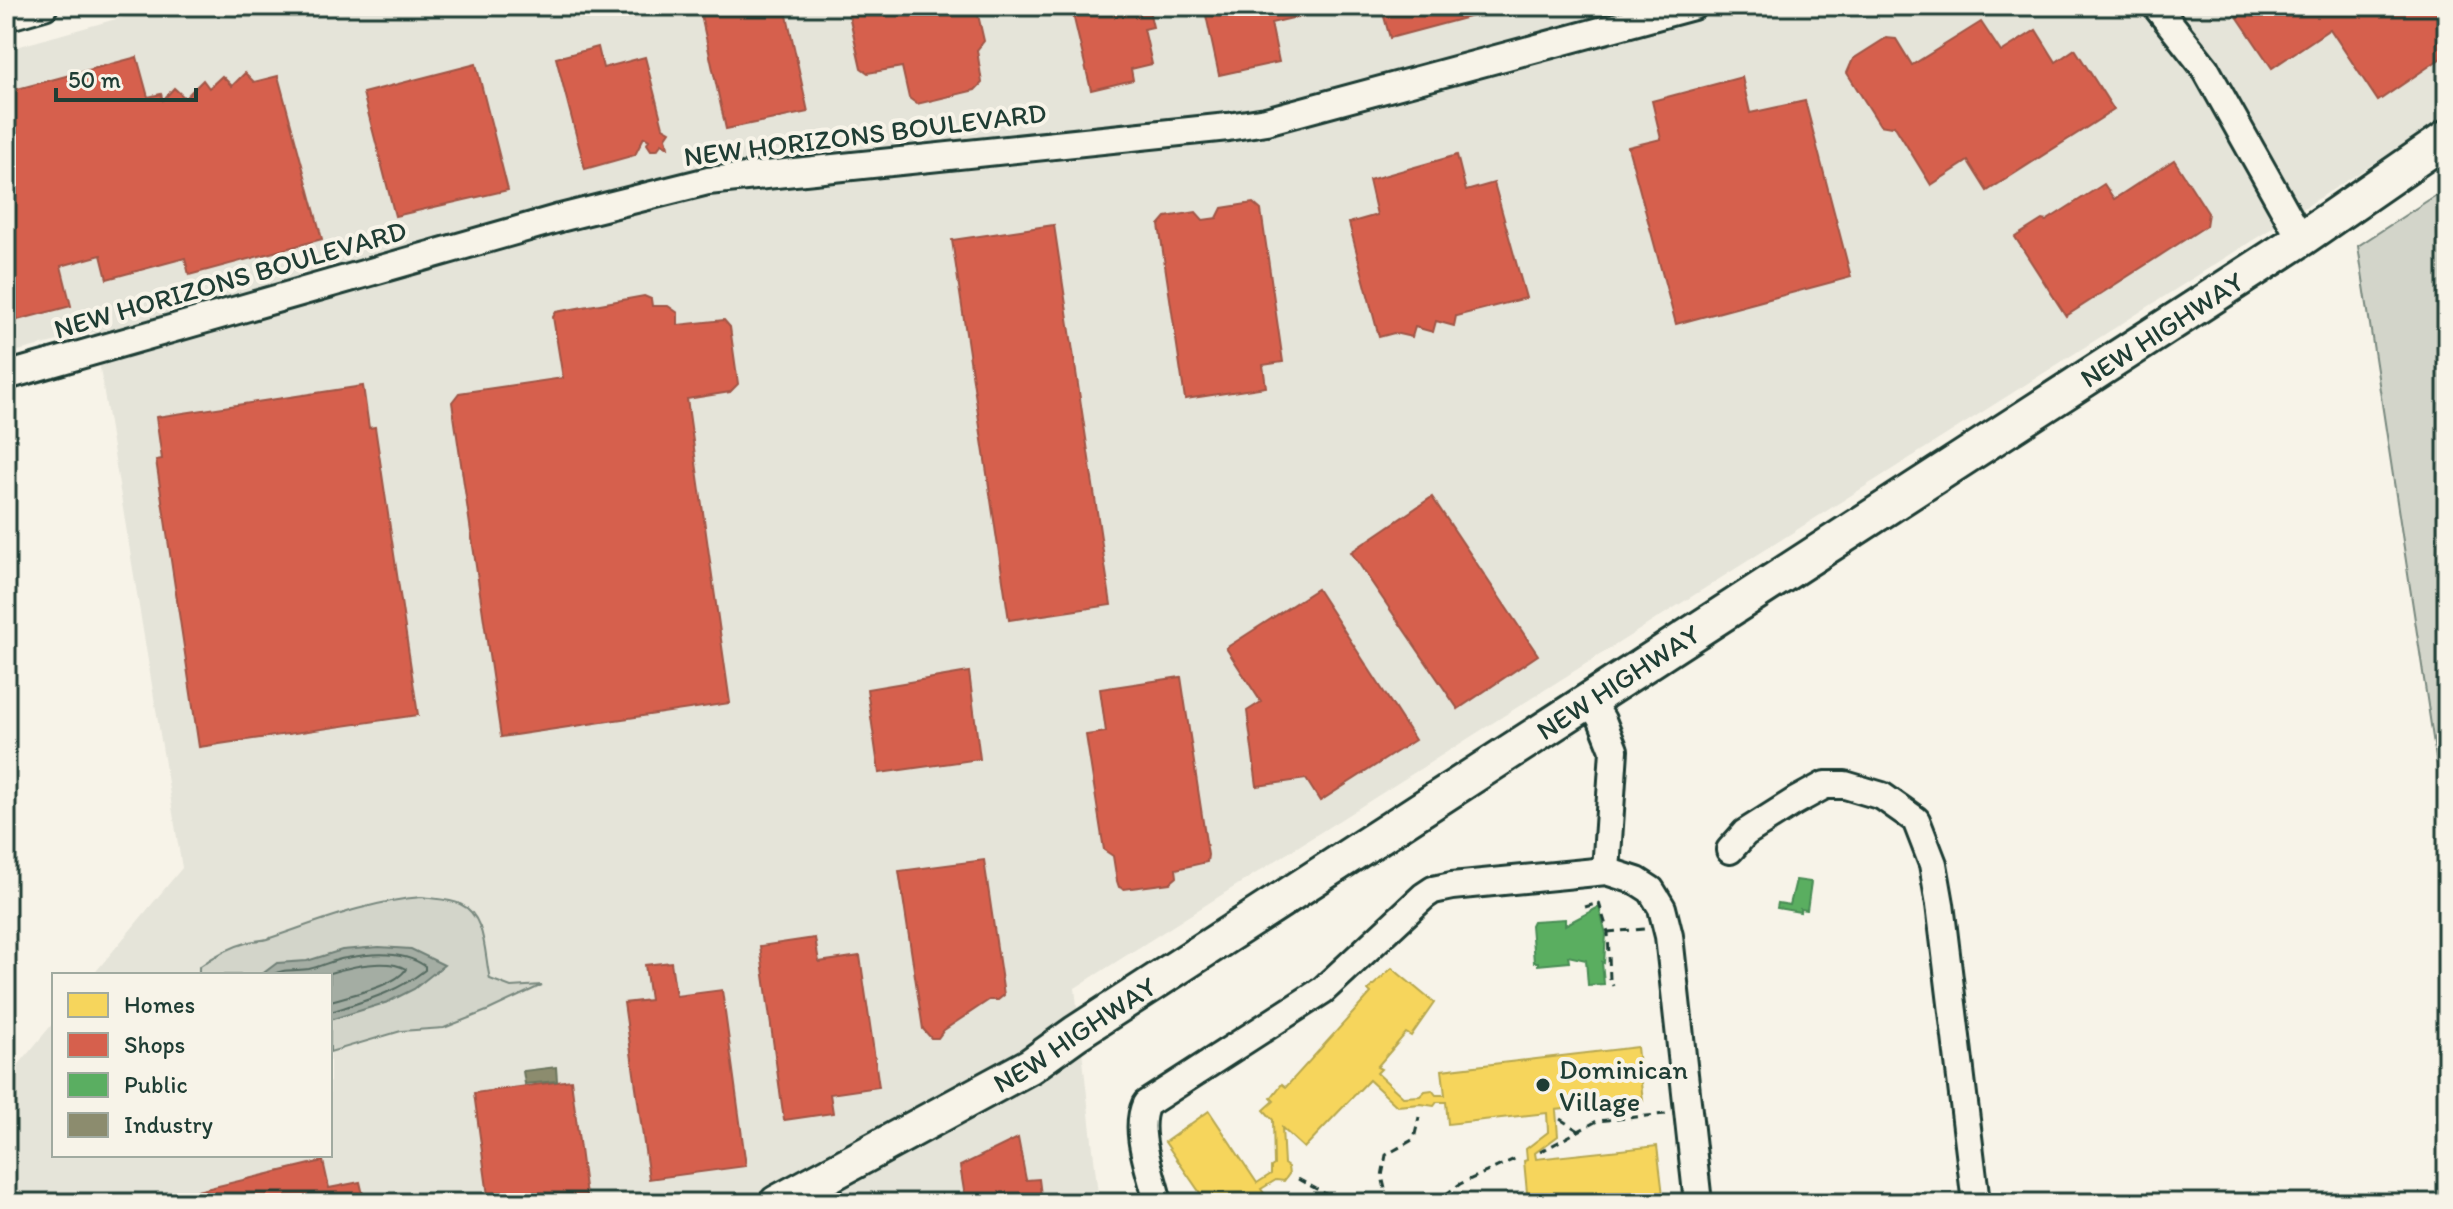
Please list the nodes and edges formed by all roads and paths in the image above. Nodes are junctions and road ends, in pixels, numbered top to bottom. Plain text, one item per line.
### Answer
1 (44, 6) edge
2 (1693, 6) edge
3 (2156, 6) edge
4 (6, 17) edge
5 (2447, 138) edge
6 (2301, 239) junction
7 (6, 376) edge
8 (1591, 702) junction
9 (1730, 850) dead end
10 (1606, 871) junction
11 (1585, 907) dead end
12 (1650, 929) dead end
13 (1608, 932) junction
14 (1613, 986) dead end
15 (1674, 1113) dead end
16 (1419, 1117) dead end
17 (1560, 1119) dead end
18 (1579, 1131) junction
19 (1540, 1152) dead end
20 (1519, 1157) dead end
21 (1298, 1179) dead end
22 (1387, 1202) edge
23 (777, 1203) edge
24 (1158, 1203) edge
25 (1342, 1203) edge
26 (1400, 1203) edge
27 (1434, 1203) edge
28 (1698, 1203) edge
29 (1976, 1203) edge

1 - 4 street
2 - 7 street, NEW HORIZONS BOULEVARD
3 - 6 street
5 - 6 main road, NEW HIGHWAY
6 - 8 main road, NEW HIGHWAY
8 - 10 street
8 - 23 main road, NEW HIGHWAY
9 - 29 street
10 - 24 street
10 - 28 street
11 - 13 path
12 - 13 path
13 - 14 path
15 - 18 path
16 - 22 path
17 - 18 path
18 - 19 path
20 - 27 path
21 - 25 path
22 - 26 path

